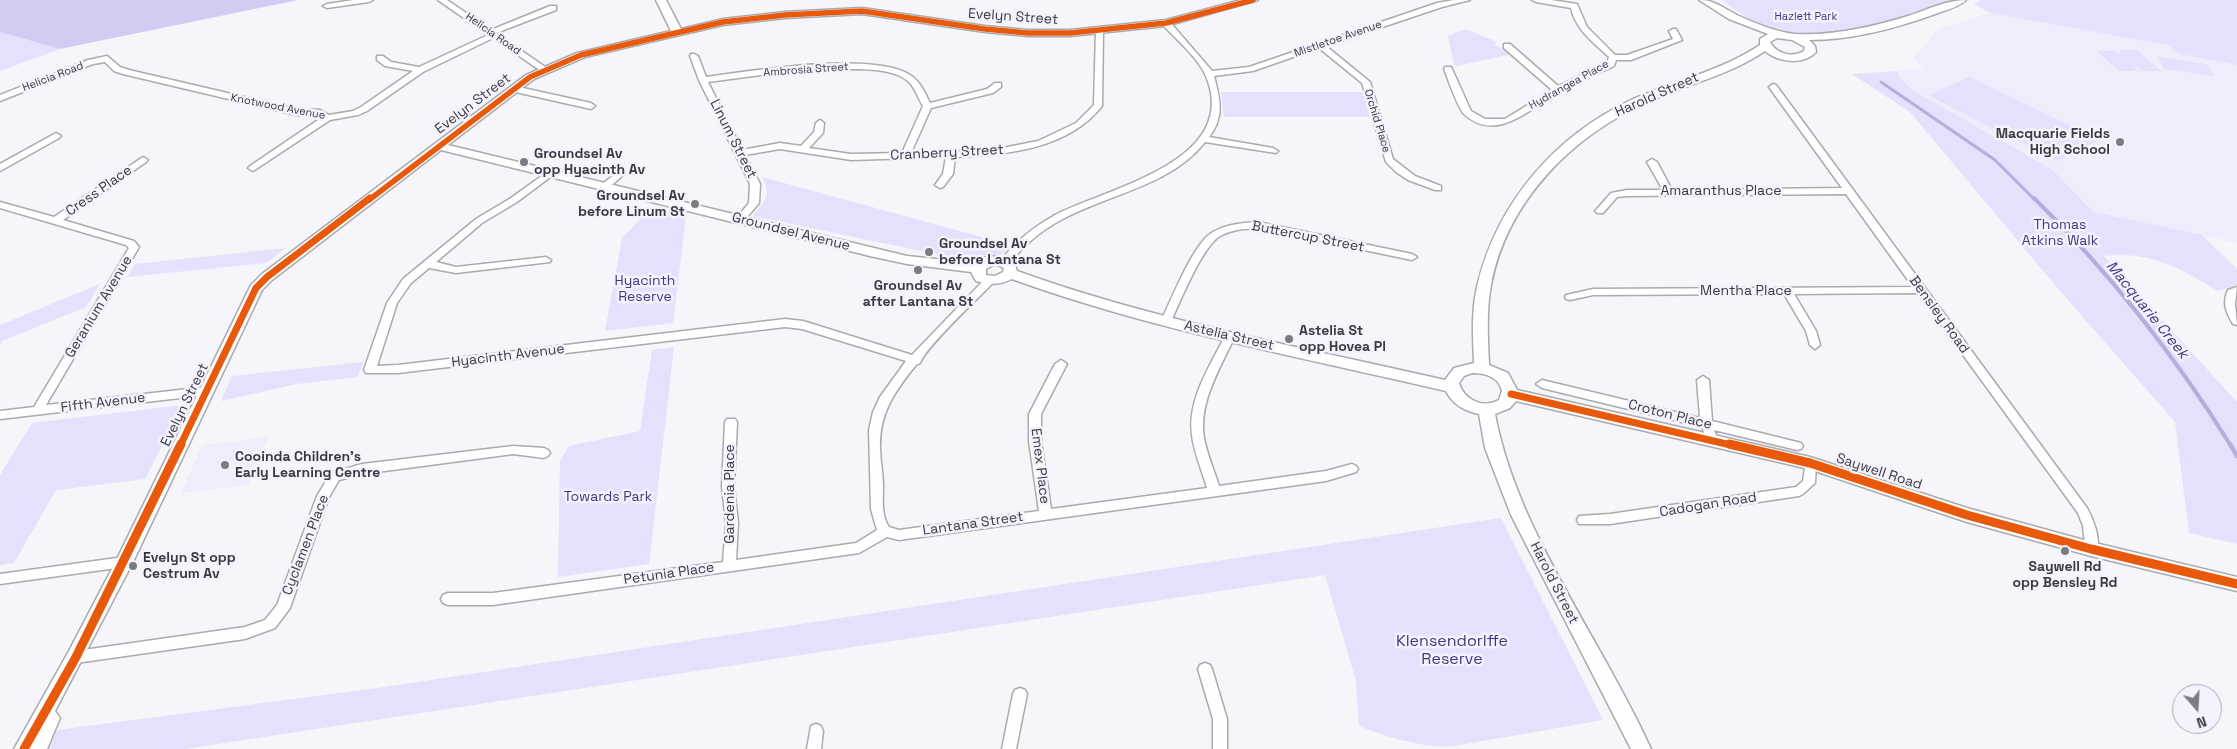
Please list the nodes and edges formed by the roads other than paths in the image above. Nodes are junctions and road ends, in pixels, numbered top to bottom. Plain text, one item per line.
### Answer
1 (369, 0) edge
2 (442, 0) edge
3 (661, 0) edge
4 (1253, 0) edge
5 (1466, 0) edge
6 (1536, 0) edge
7 (1704, 0) edge
8 (1961, 0) edge
9 (1576, 3) edge
10 (327, 6) dead end
11 (553, 8) dead end
12 (1733, 16) junction
13 (1166, 23) junction
14 (1673, 31) dead end
15 (677, 32) junction
16 (1098, 32) junction
17 (493, 34) junction
18 (1780, 35) junction
19 (1840, 36) junction
20 (1792, 37) junction
21 (1764, 44) junction
22 (1320, 46) junction
23 (1507, 46) dead end
24 (1811, 50) junction
25 (694, 56) dead end
26 (1614, 56) junction
27 (1788, 57) junction
28 (380, 58) dead end
29 (107, 59) joint
30 (1734, 64) junction
31 (544, 69) junction
32 (1448, 69) dead end
33 (420, 70) junction
34 (1210, 74) junction
35 (703, 80) junction
36 (998, 84) dead end
37 (1773, 87) dead end
38 (514, 89) junction
39 (1557, 90) junction
40 (0, 98) edge
41 (591, 106) dead end
42 (927, 106) junction
43 (327, 118) junction
44 (820, 124) dead end
45 (56, 136) dead end
46 (1205, 139) junction
47 (438, 146) junction
48 (804, 148) junction
49 (1273, 151) dead end
50 (740, 154) junction
51 (951, 155) junction
52 (905, 156) junction
53 (143, 160) dead end
54 (1652, 162) dead end
55 (0, 168) edge
56 (253, 168) dead end
57 (550, 173) junction
58 (618, 174) dead end
59 (940, 185) dead end
60 (604, 187) junction
61 (1438, 188) dead end
62 (1668, 191) junction
63 (1849, 191) junction
64 (0, 205) edge
65 (1600, 211) dead end
66 (740, 220) junction
67 (55, 221) junction
68 (1412, 257) dead end
69 (546, 260) dead end
70 (427, 264) junction
71 (1008, 267) junction
72 (979, 268) junction
73 (989, 281) junction
74 (1921, 290) junction
75 (2237, 290) edge
76 (1787, 291) junction
77 (1570, 297) dead end
78 (1166, 321) junction
79 (2237, 321) edge
80 (1230, 336) junction
81 (1815, 345) dead end
82 (916, 360) junction
83 (1060, 364) dead end
84 (1482, 368) junction
85 (1703, 380) dead end
86 (1542, 384) dead end
87 (1452, 387) junction
88 (206, 391) junction
89 (1511, 394) junction
90 (1486, 409) junction
91 (37, 411) junction
92 (0, 415) edge
93 (731, 422) dead end
94 (1706, 423) junction
95 (1712, 440) junction
96 (1797, 446) dead end
97 (544, 453) dead end
98 (1810, 463) junction
99 (1352, 469) dead end
100 (1214, 491) junction
101 (1046, 514) junction
102 (1583, 520) dead end
103 (885, 532) junction
104 (2092, 549) junction
105 (124, 562) junction
106 (729, 566) junction
107 (0, 579) edge
108 (2237, 584) edge
109 (448, 599) dead end
110 (76, 657) junction
111 (1205, 669) dead end
112 (1020, 694) dead end
113 (816, 731) dead end
114 (24, 749) edge
115 (37, 749) edge
116 (814, 749) edge
117 (1009, 749) edge
118 (1220, 749) edge
119 (1641, 749) edge

1 - 10 street
2 - 17 street, Helicia Road
3 - 15 street
4 - 13 street, Evelyn Street
5 - 22 street, Mistletoe Avenue
6 - 9 street
7 - 12 street
8 - 19 street
9 - 26 street
11 - 17 street, Knotwood Avenue
12 - 18 street
12 - 21 street
13 - 16 street, Evelyn Street
13 - 34 street
14 - 26 street, Hydrangea Place
15 - 16 street, Evelyn Street
15 - 31 street, Evelyn Street
16 - 51 street, Cranberry Street
17 - 31 street, Helicia Road
17 - 33 street, Knotwood Avenue
18 - 20 street
18 - 21 street, Harold Street
19 - 20 street
19 - 24 street
20 - 24 street
21 - 27 street
21 - 30 street, Harold Street
22 - 34 street, Mistletoe Avenue
22 - 61 street, Orchid Place
23 - 39 street
24 - 27 street, Harold Street
25 - 35 street, Linum Street
26 - 39 street, Hydrangea Place
27 - 30 street, Harold Street
28 - 33 street
29 - 40 street, Helicia Road
29 - 43 street, Knotwood Avenue
30 - 84 street, Harold Street
31 - 38 street, Evelyn Street
32 - 39 street, Hydrangea Place
33 - 43 street, Knotwood Avenue
34 - 46 street
35 - 42 street, Ambrosia Street
35 - 50 street, Linum Street
36 - 42 street
37 - 63 street, Bensley Road
38 - 41 street
38 - 47 street, Evelyn Street
42 - 52 street
43 - 56 street
44 - 48 street
45 - 55 street
46 - 49 street
46 - 71 street
47 - 57 street, Groundsel Avenue
47 - 88 street, Evelyn Street
48 - 50 street, Cranberry Street
48 - 52 street, Cranberry Street
50 - 66 street, Linum Street
51 - 52 street, Cranberry Street
51 - 59 street
53 - 67 street, Cress Place
54 - 62 street
57 - 60 street, Groundsel Avenue
57 - 70 street, Hyacinth Avenue
58 - 60 street
60 - 66 street, Groundsel Avenue
62 - 63 street, Amaranthus Place
62 - 65 street, Amaranthus Place
63 - 74 street, Bensley Road
64 - 67 street, Geranium Avenue
66 - 72 street, Groundsel Avenue
67 - 91 street, Geranium Avenue
68 - 78 street, Buttercup Street
69 - 70 street
70 - 82 street, Hyacinth Avenue
71 - 72 street
71 - 73 street
71 - 78 street, Astelia Street
72 - 73 street
73 - 82 street
74 - 76 street, Mentha Place
74 - 104 street, Bensley Road
75 - 79 street
76 - 77 street, Mentha Place
76 - 81 street
78 - 80 street, Astelia Street
80 - 87 street, Astelia Street
80 - 100 street
82 - 103 street
83 - 101 street, Emex Place
84 - 87 street
84 - 89 street
85 - 94 street
86 - 94 street, Croton Place
87 - 90 street
88 - 91 street, Fifth Avenue
88 - 105 street, Evelyn Street
89 - 90 street
89 - 95 street, Saywell Road
90 - 119 street, Harold Street
91 - 92 street, Fifth Avenue
93 - 106 street, Gardenia Place
94 - 95 street
94 - 96 street, Croton Place
95 - 98 street, Saywell Road
97 - 110 street, Cyclamen Place
98 - 102 street, Cadogan Road
98 - 104 street, Saywell Road
99 - 100 street, Lantana Street
100 - 101 street, Lantana Street
101 - 103 street, Lantana Street
103 - 106 street, Petunia Place
104 - 108 street, Saywell Road
105 - 107 street
105 - 110 street, Evelyn Street
106 - 109 street, Petunia Place
110 - 114 street, Evelyn Street
110 - 115 street, Evelyn Street
111 - 118 street
112 - 117 street
113 - 116 street

